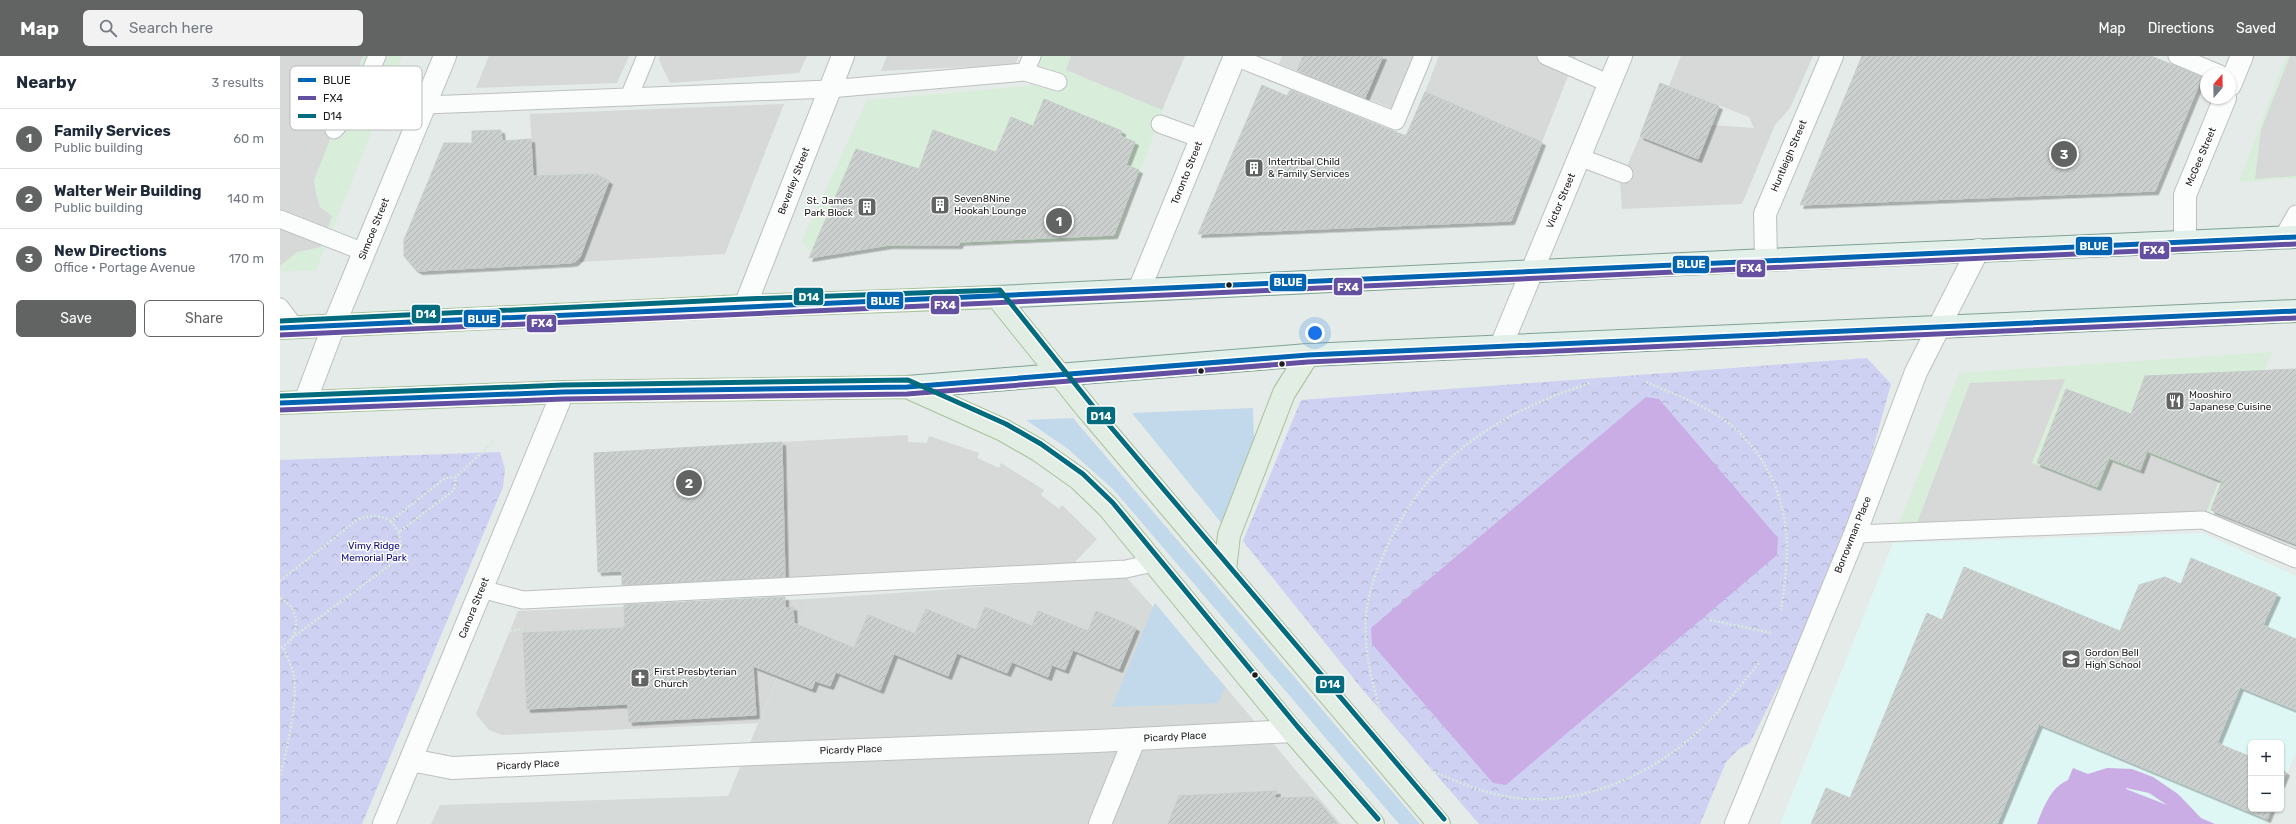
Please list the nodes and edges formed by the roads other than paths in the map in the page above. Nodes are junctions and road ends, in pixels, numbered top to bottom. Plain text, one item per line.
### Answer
1 (377, 56) edge
2 (445, 56) edge
3 (646, 56) edge
4 (843, 56) edge
5 (1032, 56) edge
6 (1235, 56) edge
7 (1423, 56) edge
8 (1546, 56) edge
9 (1621, 56) edge
10 (1832, 56) edge
11 (2177, 56) edge
12 (2242, 56) edge
13 (373, 66) edge
14 (2200, 68) edge
15 (2235, 68) edge
16 (1025, 72) junction
17 (1058, 82) dead end
18 (1610, 84) junction
19 (829, 90) junction
20 (628, 97) junction
21 (2219, 104) edge
22 (425, 105) junction
23 (422, 112) edge
24 (1160, 124) dead end
25 (415, 130) edge
26 (1201, 139) junction
27 (1579, 157) junction
28 (1624, 174) dead end
29 (2296, 214) edge
30 (280, 219) edge
31 (2290, 237) edge
32 (2185, 241) junction
33 (1978, 250) junction
34 (364, 252) junction
35 (1766, 260) junction
36 (1531, 272) junction
37 (1139, 290) junction
38 (997, 297) junction
39 (745, 306) junction
40 (280, 307) edge
41 (2296, 311) edge
42 (334, 325) junction
43 (287, 327) edge
44 (1938, 327) junction
45 (1501, 346) junction
46 (1308, 354) junction
47 (1060, 376) junction
48 (908, 387) junction
49 (564, 392) junction
50 (305, 402) junction
51 (280, 403) edge
52 (1855, 534) junction
53 (2296, 559) edge
54 (1153, 563) junction
55 (1225, 570) junction
56 (481, 589) junction
57 (1292, 731) junction
58 (1134, 740) junction
59 (411, 760) junction
60 (384, 824) edge
61 (1100, 824) edge
62 (1373, 824) edge
63 (1439, 824) edge
64 (1736, 824) edge

1 - 13 lane
2 - 22 street, Simcoe Street
3 - 20 lane
4 - 19 street, Beverley Street
5 - 16 lane
6 - 7 lane
6 - 26 street, Toronto Street
8 - 18 lane
9 - 18 street, Victor Street
10 - 35 street, Huntleigh Street
11 - 14 lane
12 - 15 street, McGee Street
16 - 17 lane
16 - 19 lane
18 - 27 street, Victor Street
19 - 20 lane
19 - 39 street, Beverley Street
20 - 22 lane
21 - 32 street, McGee Street
22 - 23 street, Simcoe Street
24 - 26 lane
25 - 34 street, Simcoe Street
26 - 37 street, Toronto Street
27 - 28 lane
27 - 36 street, Victor Street
29 - 31 lane
30 - 34 lane
31 - 32 main road
32 - 33 main road
33 - 35 main road
33 - 44 street, Borrowman Place
34 - 42 street, Simcoe Street
35 - 36 main road
36 - 37 main road
36 - 45 street, Victor Street
37 - 38 main road
38 - 39 highway
38 - 47 highway
39 - 42 highway
40 - 43 lane
41 - 44 main road
42 - 43 highway
42 - 50 street, Simcoe Street
44 - 45 main road
44 - 52 street, Borrowman Place
45 - 46 main road
46 - 47 main road
46 - 55 highway
47 - 48 main road
47 - 55 highway
48 - 49 highway
48 - 54 highway
49 - 50 highway
49 - 56 street, Canora Street
50 - 51 highway
52 - 53 lane
52 - 64 street, Borrowman Place
54 - 56 lane
54 - 57 highway
55 - 63 highway
56 - 59 street, Canora Street
57 - 58 street, Picardy Place
57 - 62 highway
58 - 59 street, Picardy Place
58 - 61 street
59 - 60 street, Canora Street

